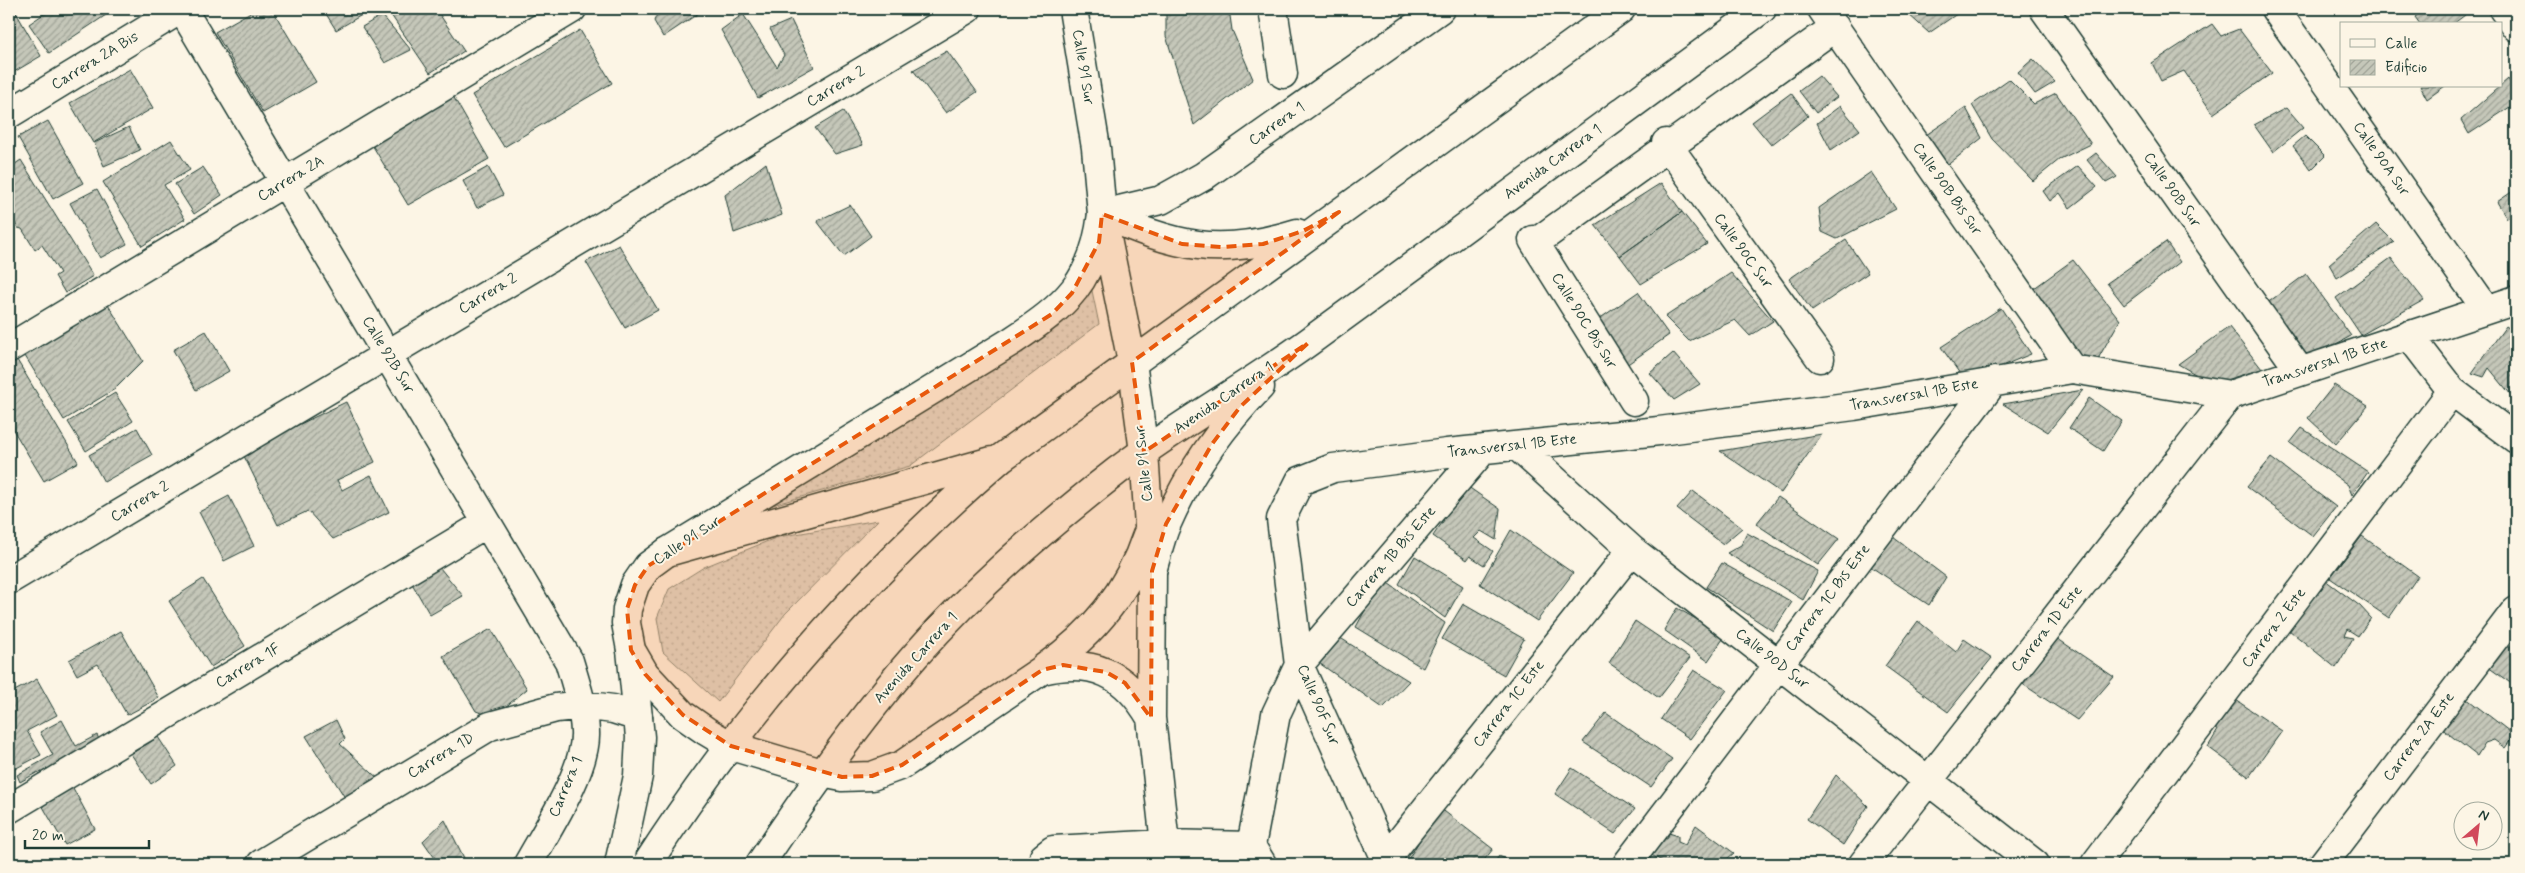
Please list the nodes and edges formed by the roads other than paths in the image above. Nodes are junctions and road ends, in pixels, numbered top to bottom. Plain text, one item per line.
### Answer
1 (182, 9) edge
2 (572, 9) edge
3 (966, 9) edge
4 (1073, 9) edge
5 (1274, 9) edge
6 (1440, 9) edge
7 (1620, 9) edge
8 (1762, 9) edge
9 (2044, 9) edge
10 (2275, 9) edge
11 (2503, 9) edge
12 (1829, 18) edge
13 (2516, 27) edge
14 (1283, 74) dead end
15 (9, 114) edge
16 (1667, 145) junction
17 (286, 182) junction
18 (1339, 212) junction
19 (1102, 214) junction
20 (2516, 300) edge
21 (2486, 309) junction
22 (2409, 335) junction
23 (1308, 342) junction
24 (9, 348) edge
25 (387, 354) junction
26 (1820, 358) dead end
27 (1132, 362) junction
28 (2072, 369) junction
29 (2300, 371) junction
30 (1994, 381) junction
31 (2452, 391) junction
32 (2230, 394) junction
33 (1634, 401) dead end
34 (2516, 439) edge
35 (1517, 446) junction
36 (1484, 449) junction
37 (1144, 452) junction
38 (1001, 458) junction
39 (1300, 481) joint
40 (487, 523) junction
41 (1150, 527) junction
42 (1632, 550) junction
43 (667, 552) junction
44 (1152, 571) junction
45 (9, 580) edge
46 (2516, 610) edge
47 (631, 650) junction
48 (1778, 664) junction
49 (1299, 665) junction
50 (1042, 670) junction
51 (582, 706) junction
52 (638, 717) junction
53 (1151, 718) junction
54 (731, 746) junction
55 (822, 773) junction
56 (1928, 781) junction
57 (9, 809) edge
58 (1167, 854) edge
59 (1256, 855) edge
60 (1387, 862) edge
61 (261, 864) edge
62 (528, 864) edge
63 (619, 864) edge
64 (647, 864) edge
65 (760, 864) edge
66 (1044, 864) edge
67 (1627, 864) edge
68 (1863, 864) edge
69 (2035, 864) edge
70 (2095, 864) edge
71 (2322, 864) edge

1 - 15 main road, Carrera 2A Bis
1 - 17 main road, Calle 92B Sur
2 - 17 main road, Carrera 2A
3 - 25 main road, Carrera 2
4 - 19 main road, Calle 91 Sur
5 - 14 main road
6 - 19 main road, Carrera 1
7 - 18 main road
8 - 23 main road, Avenida Carrera 1
9 - 29 main road, Calle 90B Sur
10 - 21 main road, Calle 90A Sur
11 - 13 main road
12 - 16 main road
12 - 28 main road, Calle 90B Bis Sur
16 - 26 main road, Calle 90C Sur
16 - 33 main road, Calle 90C Bis Sur
17 - 24 main road, Carrera 2A
17 - 25 main road, Calle 92B Sur
18 - 19 main road
18 - 27 main road
19 - 27 main road, Calle 91 Sur
19 - 43 main road, Calle 91 Sur
20 - 21 main road, Transversal 1B Este
21 - 22 main road, Transversal 1B Este
22 - 29 main road, Transversal 1B Este
22 - 31 main road
23 - 37 main road, Avenida Carrera 1
23 - 44 main road
25 - 40 main road, Calle 92B Sur
25 - 45 main road, Carrera 2
27 - 37 main road, Calle 91 Sur
27 - 38 main road
28 - 30 main road, Transversal 1B Este
28 - 32 main road, Transversal 1B Este
29 - 32 main road, Transversal 1B Este
30 - 35 main road, Transversal 1B Este
30 - 48 main road, Carrera 1C Bis Este
31 - 34 main road
31 - 70 main road, Carrera 2 Este
32 - 56 main road, Carrera 1D Este
35 - 36 main road, Transversal 1B Este
35 - 42 main road, Calle 90D Sur
36 - 39 main road, Transversal 1B Este
36 - 49 main road, Carrera 1B Bis Este
37 - 41 main road, Calle 91 Sur
37 - 55 main road, Avenida Carrera 1
38 - 43 main road
38 - 54 main road
39 - 49 main road, Calle 90F Sur
40 - 51 main road, Calle 92B Sur
40 - 57 main road, Carrera 1F
41 - 44 main road, Calle 91 Sur
41 - 50 main road
42 - 48 main road, Calle 90D Sur
42 - 60 main road, Carrera 1C Este
43 - 47 main road, Calle 91 Sur
44 - 53 main road, Calle 91 Sur
46 - 71 main road, Carrera 2A Este
47 - 52 main road
47 - 54 main road, Calle 91 Sur
48 - 56 main road, Calle 90D Sur
48 - 67 main road, Carrera 1C Bis Este
49 - 59 main road, Carrera 1B Bis Este
49 - 60 main road, Calle 90F Sur
50 - 53 main road, Calle 91 Sur
50 - 55 main road, Calle 91 Sur
51 - 52 main road, Carrera 1D
51 - 61 main road, Carrera 1D
51 - 62 main road, Carrera 1
52 - 63 main road
53 - 58 main road, Calle 91 Sur
54 - 55 main road, Calle 91 Sur
54 - 64 main road
55 - 65 main road, Avenida Carrera 1
56 - 68 main road, Carrera 1D Este
56 - 69 main road, Calle 90D Sur
58 - 59 main road
58 - 66 main road

